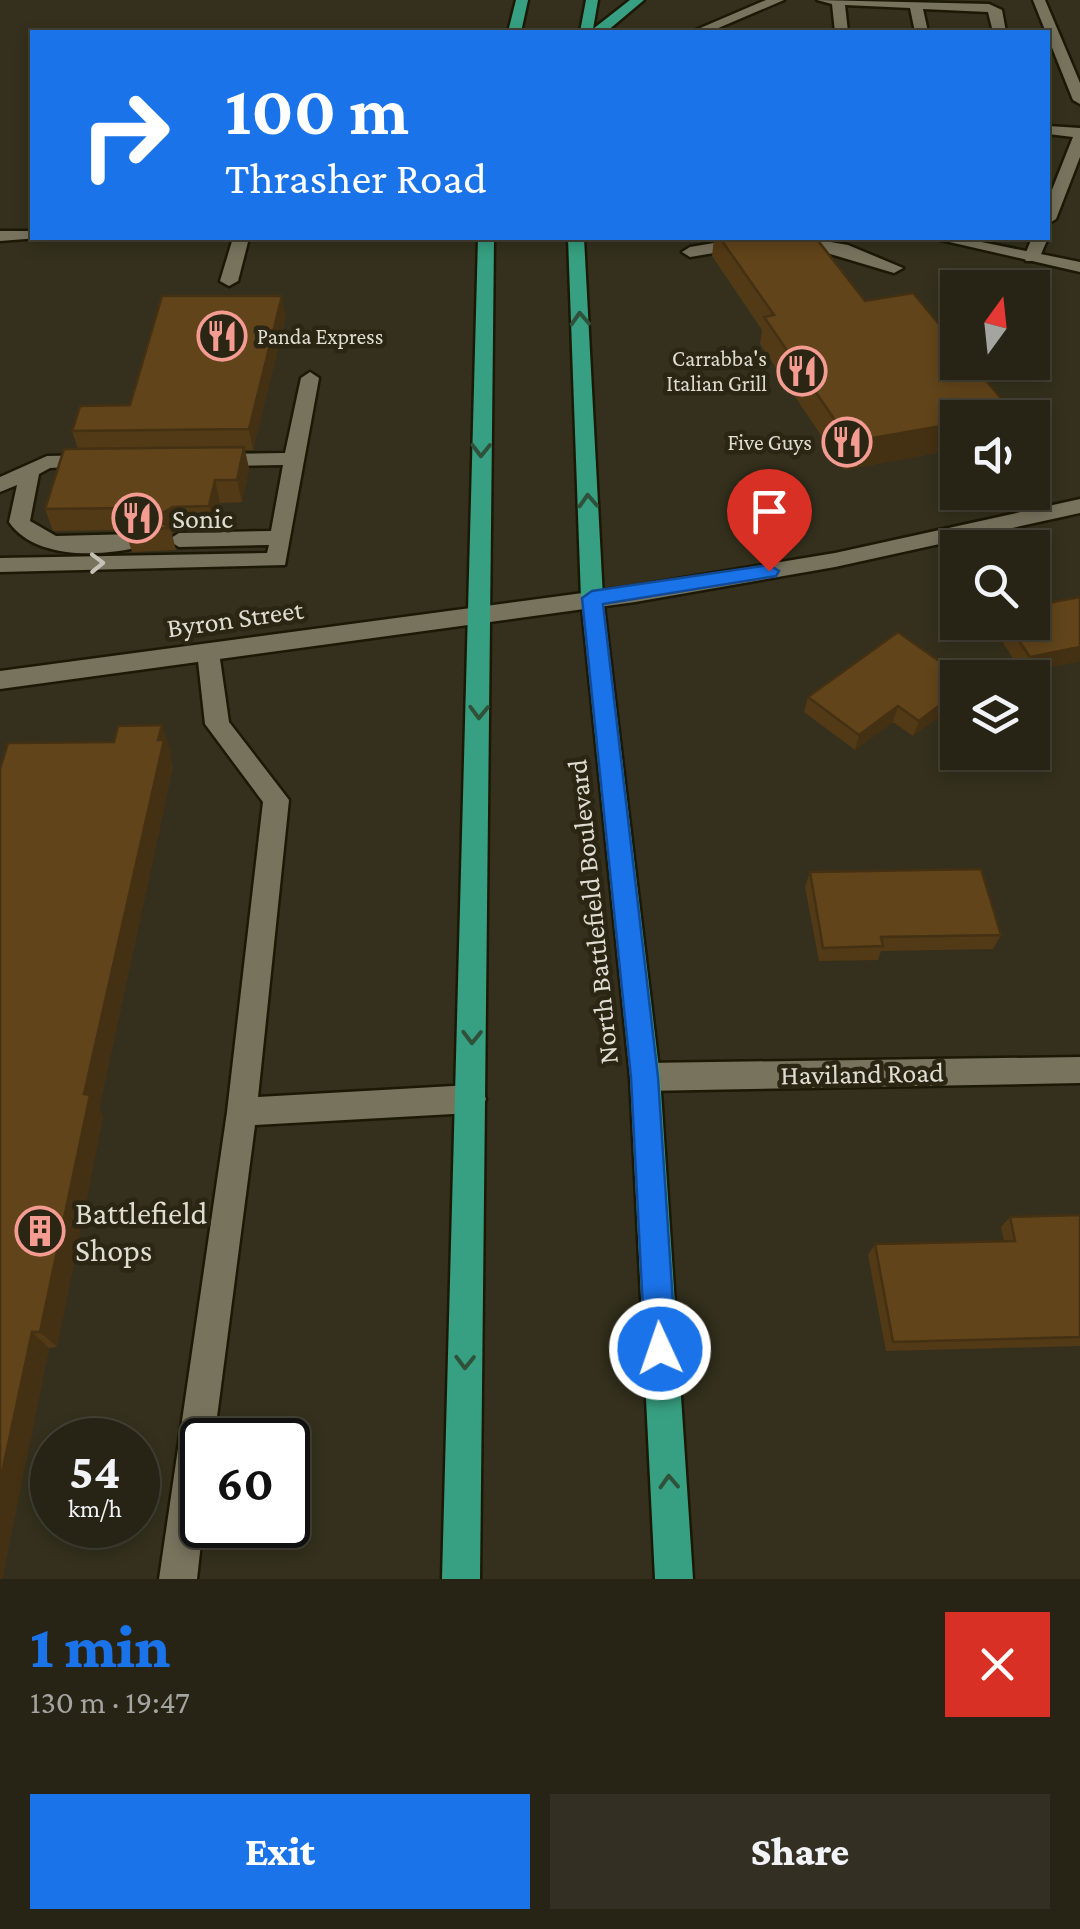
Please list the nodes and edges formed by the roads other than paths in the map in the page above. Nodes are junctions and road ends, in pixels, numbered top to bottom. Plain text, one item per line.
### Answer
1 (522, 0) edge
2 (592, 0) edge
3 (638, 0) edge
4 (778, 0) edge
5 (823, 0) edge
6 (1039, 0) edge
7 (838, 1) edge
8 (916, 4) junction
9 (514, 30) edge
10 (586, 30) edge
11 (600, 30) edge
12 (705, 30) edge
13 (841, 30) edge
14 (921, 30) edge
15 (999, 30) edge
16 (1050, 70) edge
17 (1068, 71) junction
18 (1080, 100) edge
19 (1050, 130) edge
20 (1080, 135) edge
21 (1050, 214) edge
22 (0, 236) edge
23 (30, 236) edge
24 (240, 240) edge
25 (486, 240) edge
26 (577, 240) edge
27 (765, 240) edge
28 (950, 240) edge
29 (1039, 240) edge
30 (690, 252) dead end
31 (1032, 257) junction
32 (1080, 267) edge
33 (894, 268) dead end
34 (229, 281) dead end
35 (310, 378) dead end
36 (199, 460) edge
37 (294, 460) junction
38 (123, 461) edge
39 (30, 470) junction
40 (0, 485) edge
41 (1080, 506) edge
42 (135, 540) edge
43 (179, 540) edge
44 (279, 549) junction
45 (0, 565) edge
46 (592, 598) junction
47 (477, 615) junction
48 (208, 652) junction
49 (0, 680) edge
50 (1080, 1070) edge
51 (644, 1077) junction
52 (471, 1100) junction
53 (242, 1112) junction
54 (178, 1579) edge
55 (461, 1579) edge
56 (674, 1579) edge

1 - 9 main road
2 - 10 main road
3 - 11 main road
4 - 12 street
5 - 7 street
6 - 17 street
7 - 8 street
7 - 13 street
8 - 14 street
8 - 15 street
16 - 17 street
17 - 18 street
19 - 20 street
20 - 21 street
22 - 23 street
24 - 34 street
25 -> 47 main road
46 -> 26 main road, North Battlefield Boulevard
27 - 30 street
27 - 33 street
28 - 31 street
29 - 31 street
31 - 32 street
35 - 37 street
36 - 37 street
37 - 44 street
38 - 39 street
39 - 40 street
39 - 42 street
41 - 46 street, Byron Street
43 - 44 street
45 -> 44 street
46 - 47 street, Byron Street
46 - 51 main road, North Battlefield Boulevard
47 - 48 street, Byron Street
47 -> 52 main road
48 - 49 street, Byron Street
48 - 53 street
50 - 51 street, Haviland Road
56 -> 51 main road, North Battlefield Boulevard
52 - 53 street
52 -> 55 main road
53 - 54 street

